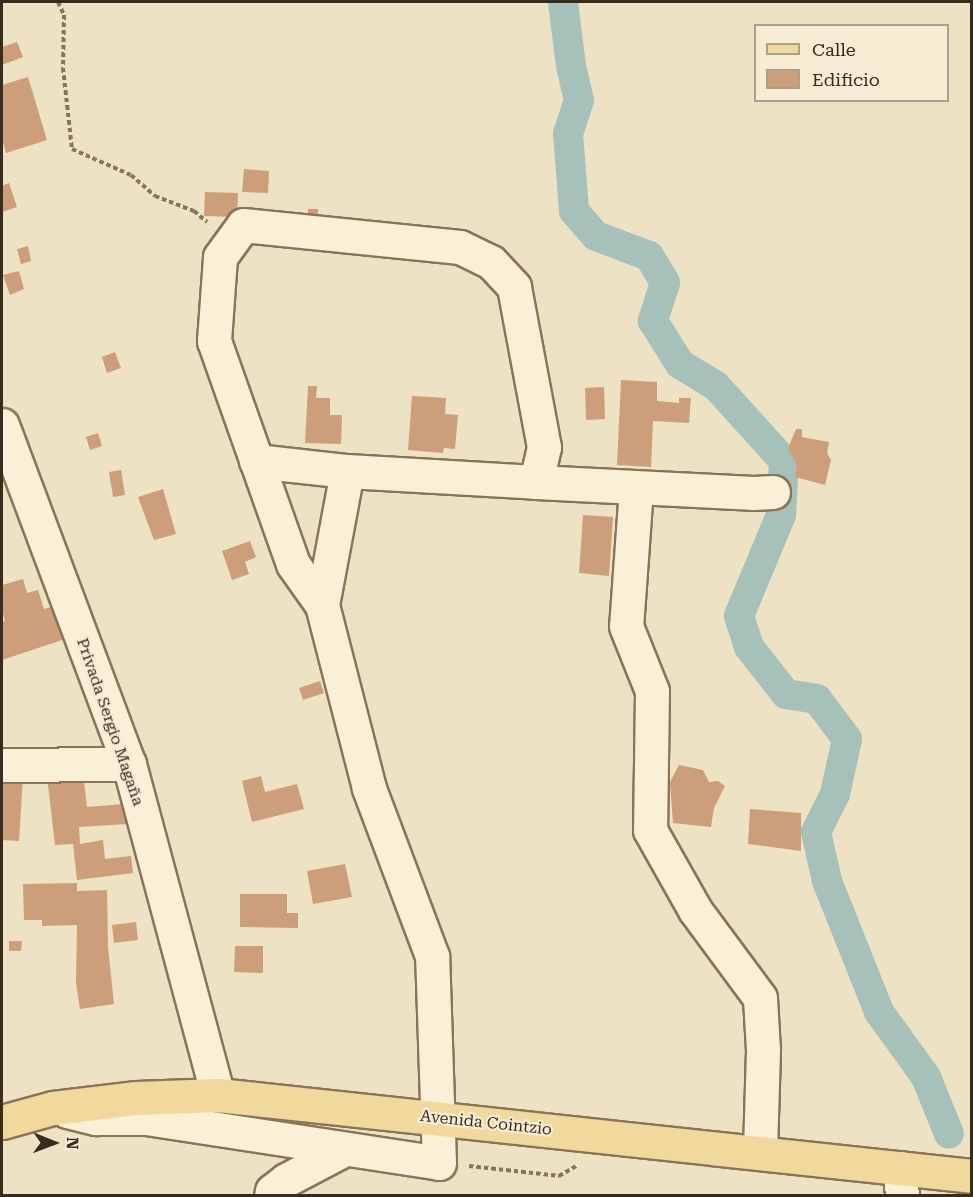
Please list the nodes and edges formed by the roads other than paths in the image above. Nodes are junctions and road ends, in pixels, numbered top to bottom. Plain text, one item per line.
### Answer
1 (2, 425) edge
2 (256, 460) junction
3 (347, 471) junction
4 (536, 482) junction
5 (636, 488) junction
6 (773, 492) dead end
7 (322, 605) junction
8 (129, 764) junction
9 (2, 765) edge
10 (218, 1095) junction
11 (53, 1108) junction
12 (438, 1118) junction
13 (2, 1122) edge
14 (343, 1150) junction
15 (760, 1153) junction
16 (972, 1176) edge
17 (901, 1182) edge
18 (271, 1196) edge

1 - 8 street, Privada Sergio Magaña
2 - 3 street
2 - 4 street
2 - 7 street
3 - 4 street
3 - 7 street
4 - 5 street
5 - 6 street
5 - 15 street
7 - 12 street
8 - 9 street
8 - 10 street, Privada Sergio Magaña
10 - 11 main road, Avenida Cointzio
10 - 12 main road, Avenida Cointzio
11 - 13 main road, Avenida Cointzio
11 - 14 street
12 - 14 street
12 - 15 main road, Avenida Cointzio
14 - 18 street
15 - 17 main road, Avenida Cointzio
16 - 17 main road, Avenida Cointzio

